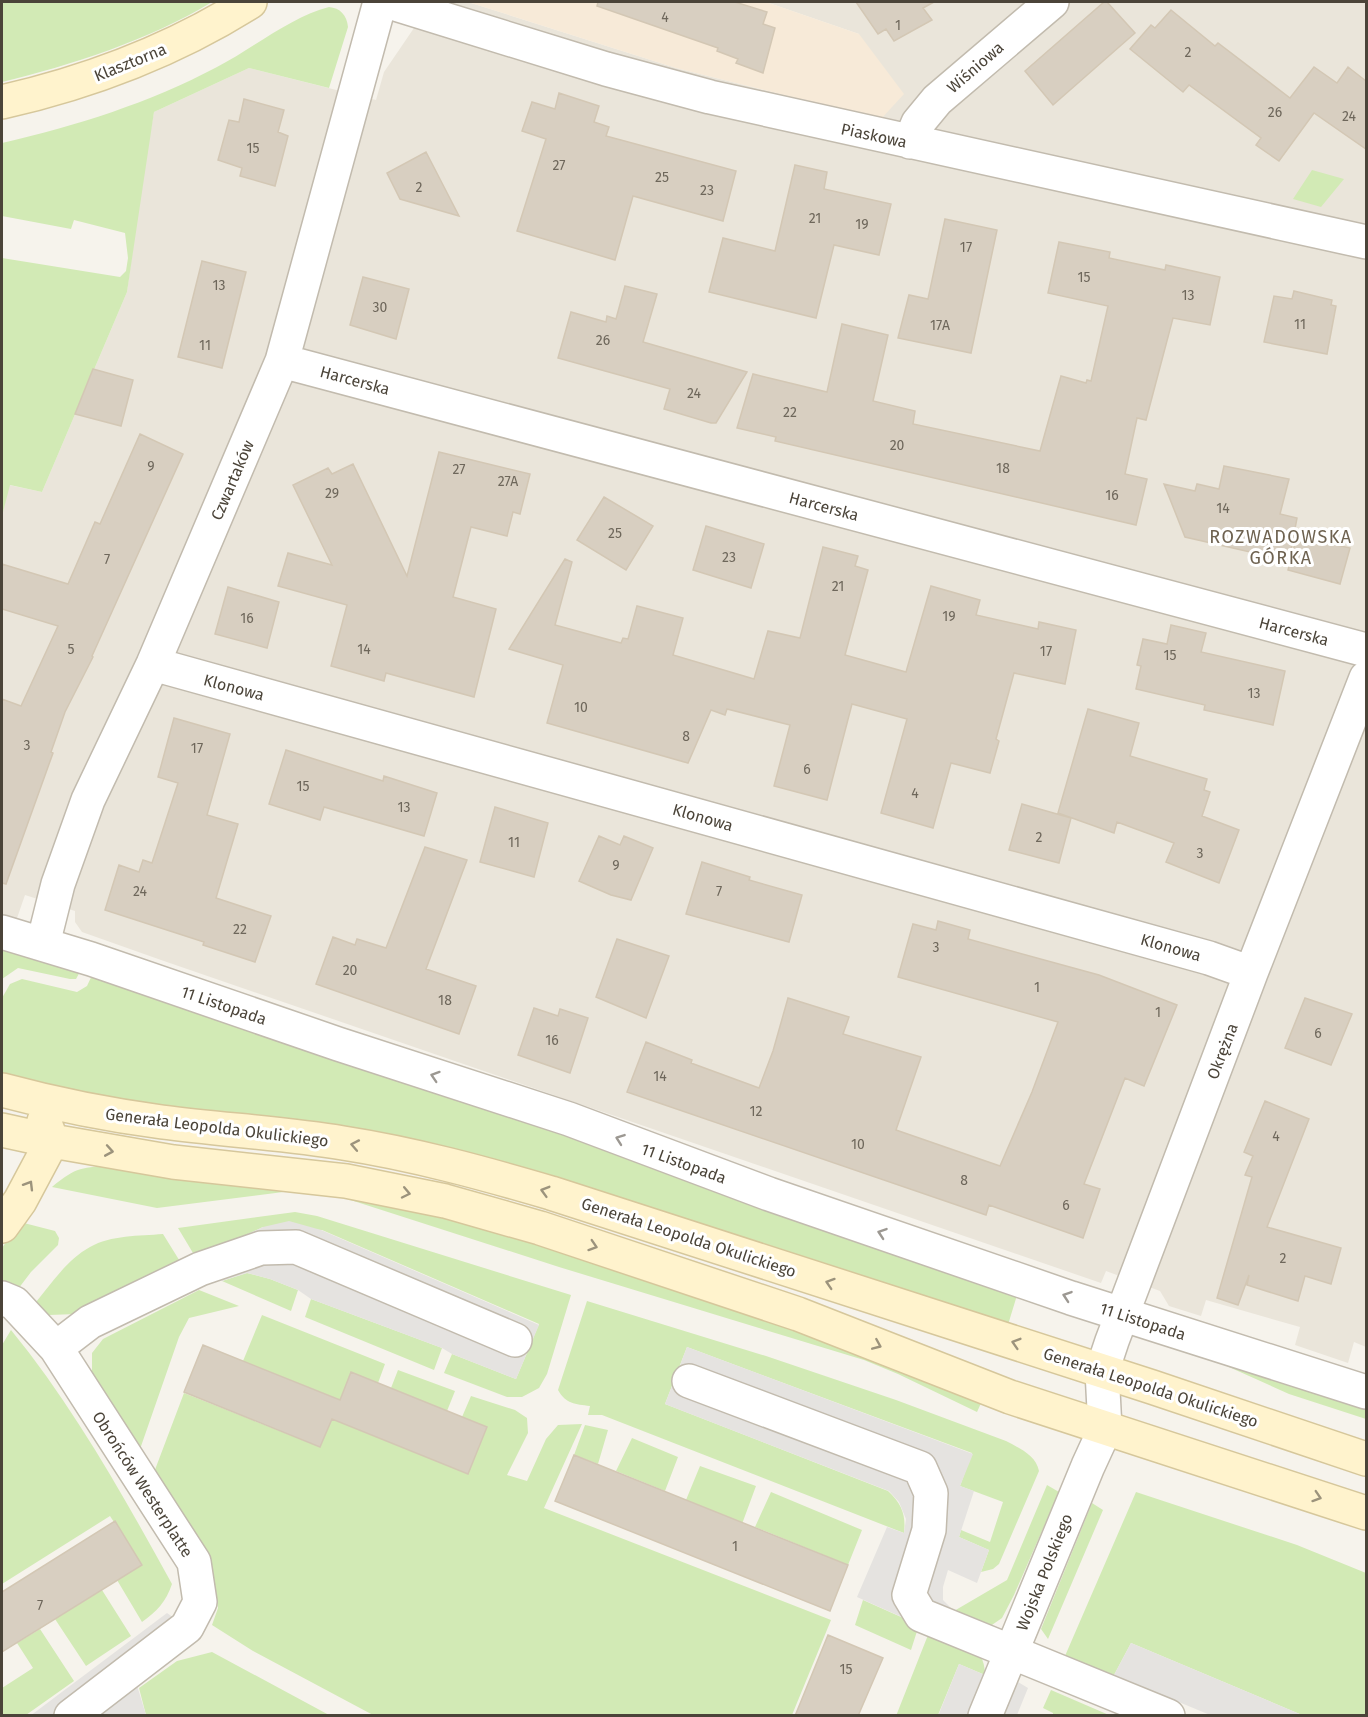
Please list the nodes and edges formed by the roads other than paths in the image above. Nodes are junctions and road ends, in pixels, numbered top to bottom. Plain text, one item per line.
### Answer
1 (250, 2) edge
2 (380, 2) edge
3 (389, 2) edge
4 (1052, 2) edge
5 (2, 102) edge
6 (910, 142) junction
7 (1366, 242) edge
8 (282, 361) junction
9 (1366, 650) edge
10 (153, 664) junction
11 (1365, 686) edge
12 (2, 932) edge
13 (43, 944) junction
14 (1251, 974) junction
15 (22, 1096) edge
16 (2, 1124) edge
17 (2, 1130) edge
18 (51, 1141) junction
19 (2, 1226) edge
20 (2, 1298) edge
21 (1122, 1315) junction
22 (515, 1340) dead end
23 (56, 1348) junction
24 (1102, 1371) junction
25 (689, 1381) dead end
26 (1366, 1392) edge
27 (1105, 1429) junction
28 (1366, 1459) edge
29 (1366, 1513) edge
30 (1012, 1651) junction
31 (71, 1716) edge
32 (985, 1716) edge
33 (1168, 1716) edge

1 - 5 street, Klasztorna
2 - 8 street, Czwartaków
3 - 6 street, Piaskowa
4 - 6 street, Wiśniowa
6 - 7 street, Piaskowa
8 - 9 street, Harcerska
8 - 10 street, Czwartaków
10 - 13 street, Czwartaków
10 - 14 street, Klonowa
11 - 14 street, Okrężna
12 - 13 street, 11 Listopada
21 -> 13 street, 11 Listopada
14 - 21 street, Okrężna
15 - 16 street
15 - 18 street
24 -> 15 street, Generała Leopolda Okulickiego
17 - 18 street
19 -> 18 street
18 -> 27 street
20 - 23 street, Obrońców Westerplatte
21 - 24 street, Okrężna
21 - 26 street, 11 Listopada
22 - 23 street
23 - 31 street, Obrońców Westerplatte
24 - 27 street, Okrężna
24 - 28 street, Generała Leopolda Okulickiego
25 - 30 street
27 -> 29 street
27 - 30 street, Wojska Polskiego
30 - 32 street, Wojska Polskiego
30 - 33 street

